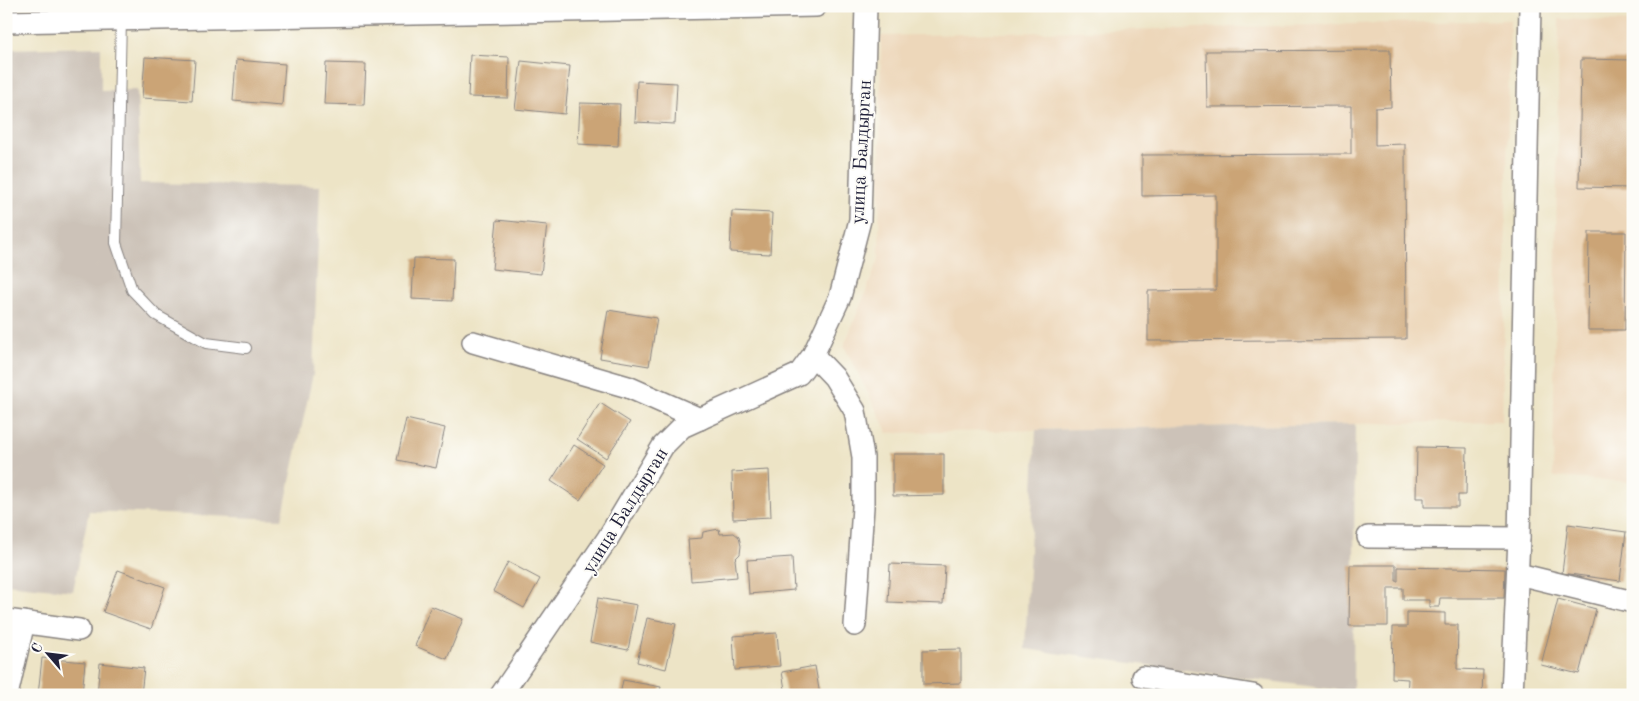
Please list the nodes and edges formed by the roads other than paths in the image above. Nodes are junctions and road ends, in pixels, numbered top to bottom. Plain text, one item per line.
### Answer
1 (816, 6) edge
2 (866, 6) edge
3 (1530, 6) edge
4 (750, 7) edge
5 (121, 19) junction
6 (6, 22) edge
7 (473, 342) dead end
8 (246, 348) dead end
9 (813, 355) junction
10 (700, 419) junction
11 (1368, 537) dead end
12 (1519, 538) junction
13 (1518, 574) junction
14 (1633, 602) edge
15 (15, 621) edge
16 (856, 625) dead end
17 (79, 630) dead end
18 (1143, 677) dead end
19 (1215, 692) edge
20 (7, 695) edge
21 (501, 695) edge
22 (1253, 695) edge
23 (1512, 695) edge

1 - 4 street
2 - 9 street, улица Балдырган
3 - 12 street
4 - 5 street
5 - 6 street
5 - 8 lane
7 - 10 street
9 - 10 street, улица Балдырган
9 - 16 street
10 - 21 street, улица Балдырган
11 - 12 street
12 - 13 street
13 - 14 street
13 - 23 street
15 - 17 street
15 - 20 street
18 - 19 street
19 - 22 street

